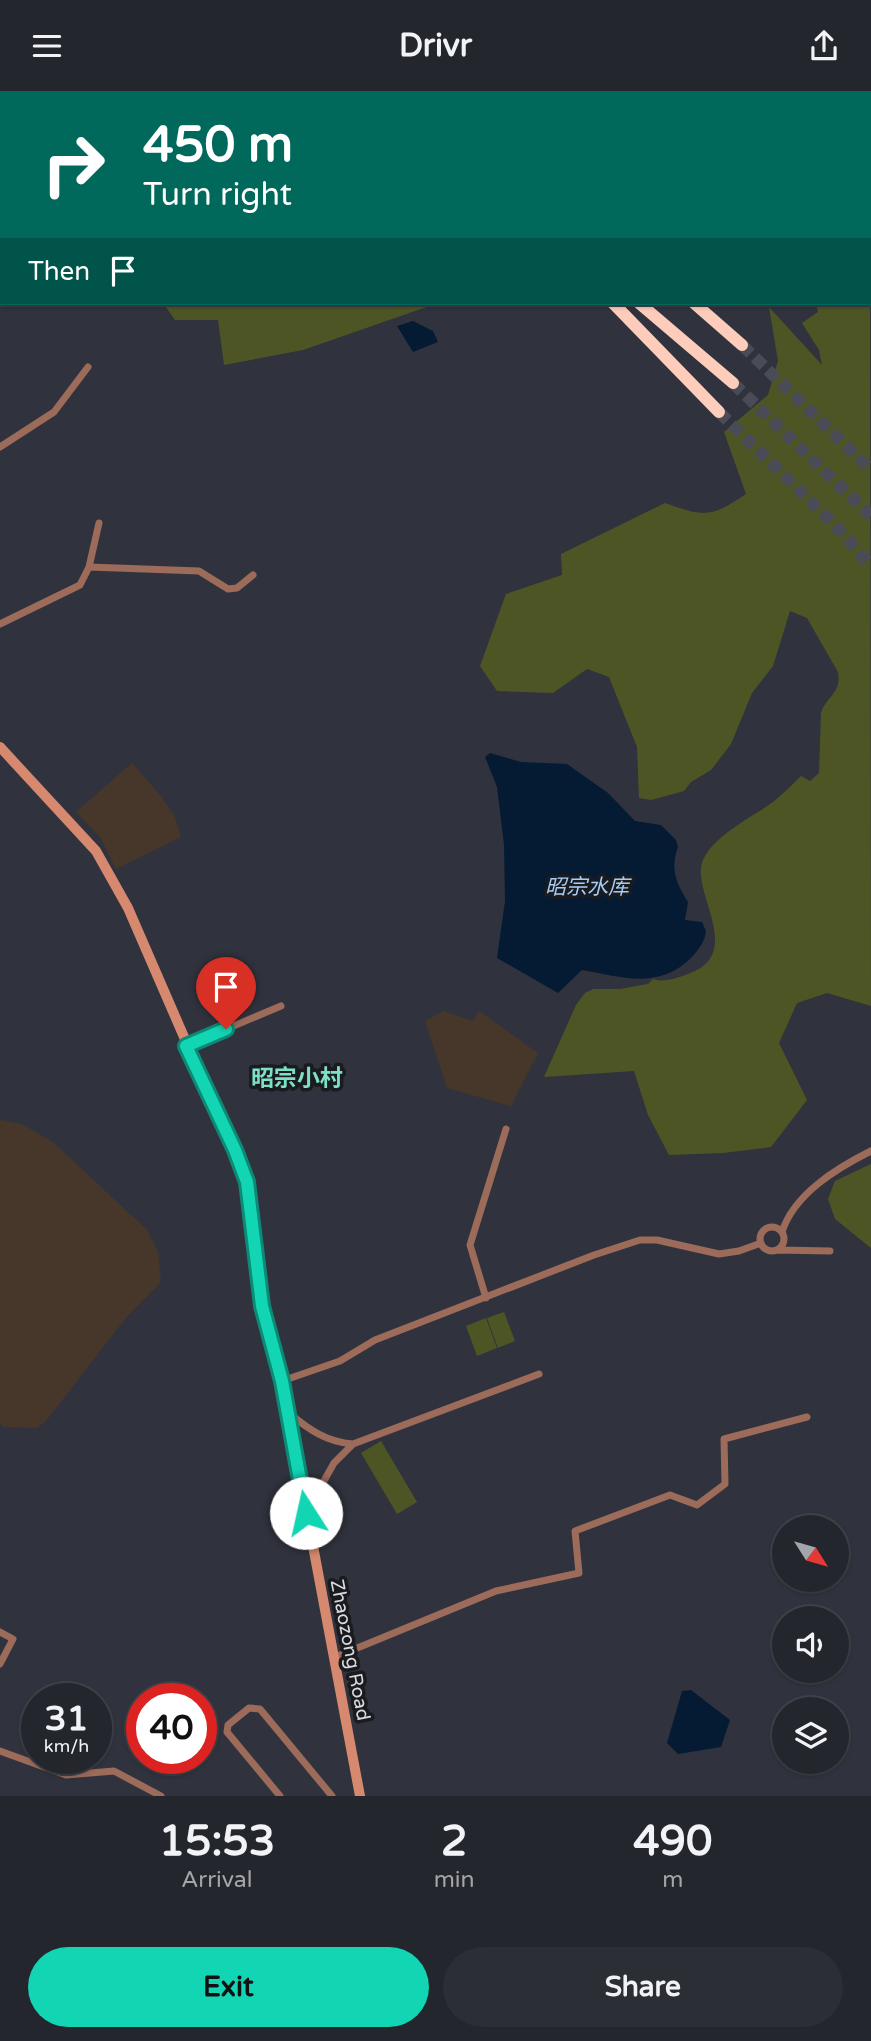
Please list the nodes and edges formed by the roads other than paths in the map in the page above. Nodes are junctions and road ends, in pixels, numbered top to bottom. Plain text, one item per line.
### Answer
1 (615, 305) edge
2 (641, 305) edge
3 (696, 305) edge
4 (742, 345) tunnel mouth
5 (88, 367) dead end
6 (733, 383) tunnel mouth
7 (719, 412) tunnel mouth
8 (0, 447) edge
9 (99, 523) dead end
10 (89, 567) junction
11 (253, 575) dead end
12 (0, 624) edge
13 (0, 747) edge
14 (281, 1006) dead end
15 (186, 1046) junction
16 (506, 1129) dead end
17 (871, 1151) edge
18 (788, 1217) junction
19 (772, 1226) junction
20 (783, 1234) junction
21 (761, 1243) junction
22 (777, 1250) junction
23 (799, 1250) junction
24 (831, 1251) dead end
25 (486, 1297) junction
26 (539, 1374) dead end
27 (282, 1381) junction
28 (288, 1413) junction
29 (807, 1417) dead end
30 (353, 1444) junction
31 (306, 1513) junction
32 (0, 1632) edge
33 (333, 1658) junction
34 (0, 1664) edge
35 (0, 1751) edge
36 (151, 1794) edge
37 (161, 1796) edge
38 (280, 1796) edge
39 (332, 1796) edge
40 (360, 1796) edge

1 - 7 highway
2 - 6 highway
3 - 4 highway
5 - 8 street
9 - 10 street
10 - 11 street
10 - 12 street
13 - 15 street, Zhaozong Road
14 - 15 street
15 - 27 street, Zhaozong Road
16 - 25 street
17 - 18 street
18 - 19 street
18 - 20 street
19 - 20 street
19 - 21 street
20 - 22 street
20 - 23 street
21 - 22 street
21 - 25 street
22 - 23 street
23 - 24 street
25 - 27 street
26 - 30 street
27 - 28 street, Zhaozong Road
28 - 30 street
28 - 31 street, Zhaozong Road
29 - 33 street
30 - 31 street
31 - 33 street, Zhaozong Road
32 - 34 street
33 - 40 street, Zhaozong Road
35 - 36 street
36 - 37 street
38 - 39 street

